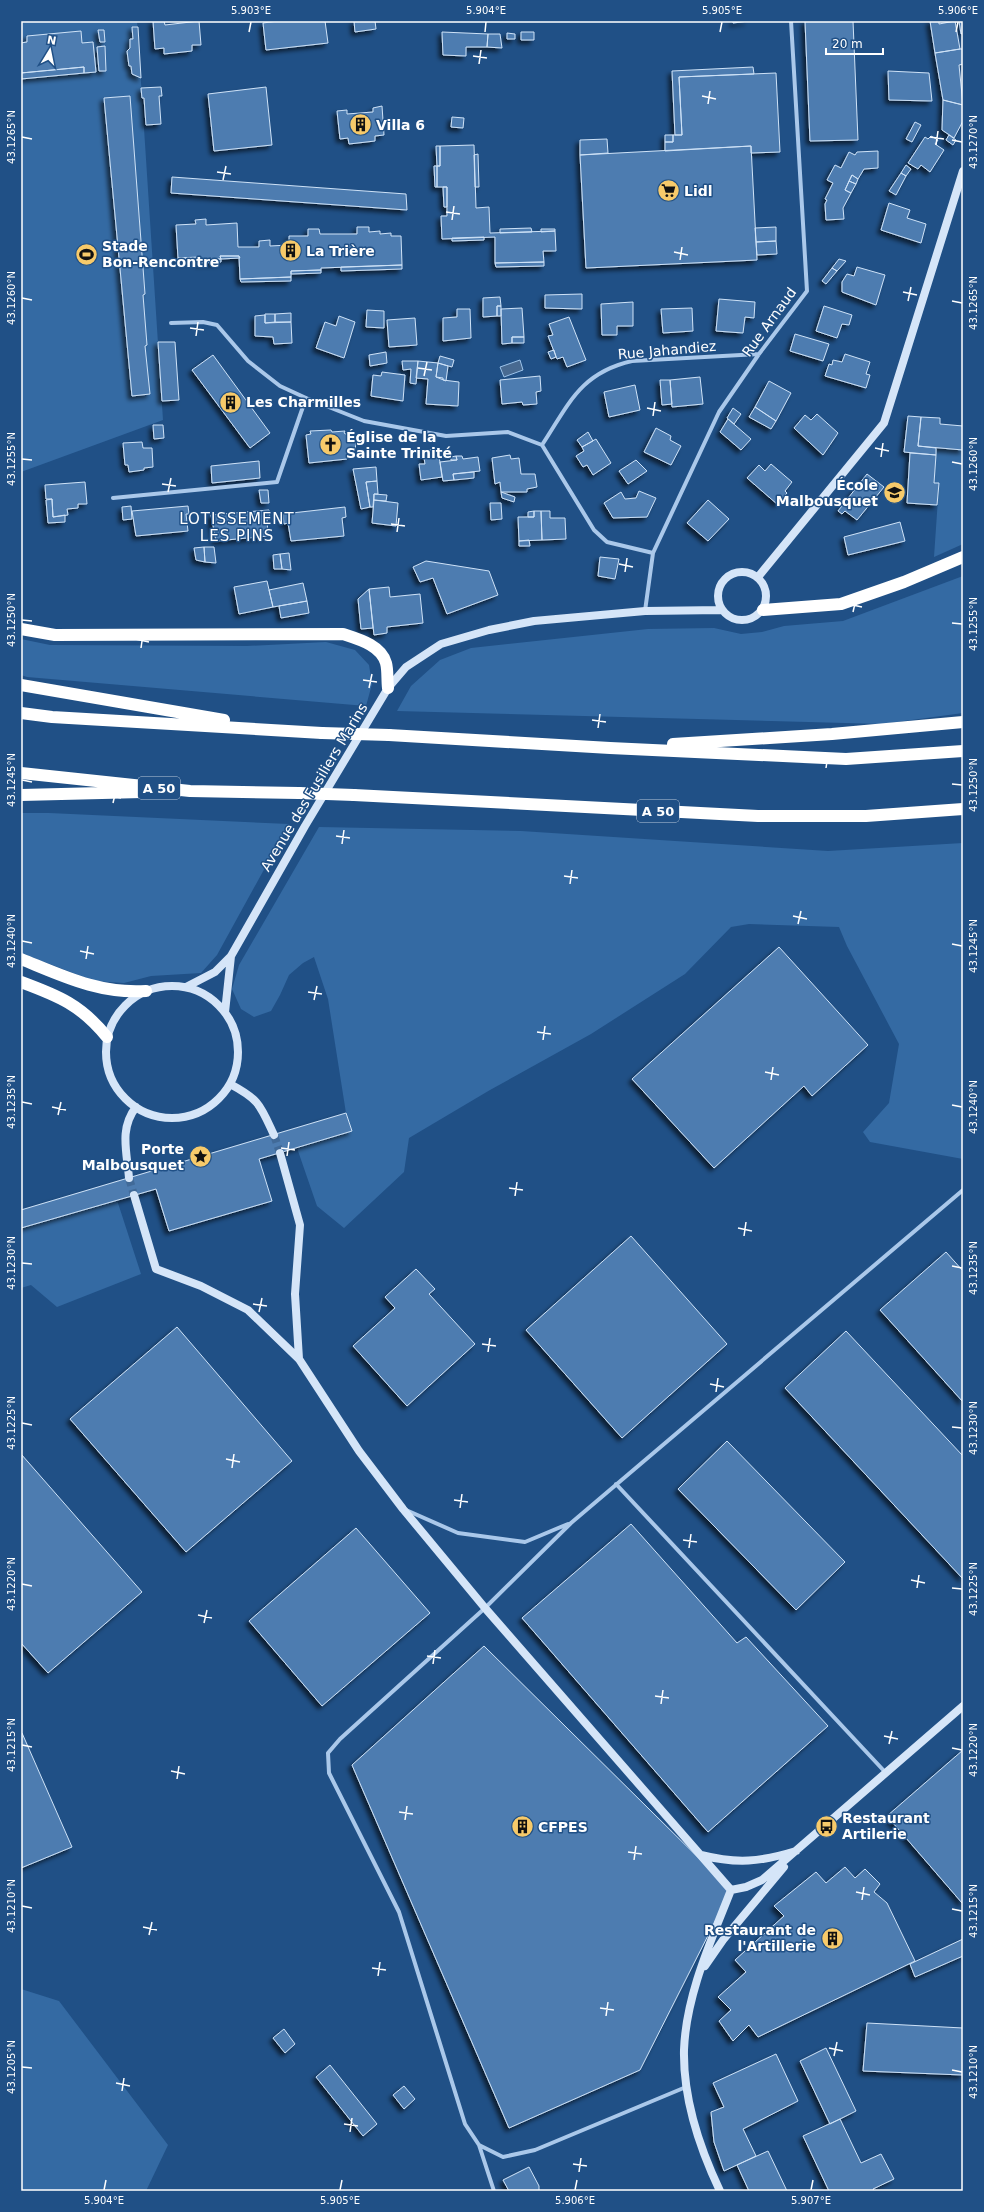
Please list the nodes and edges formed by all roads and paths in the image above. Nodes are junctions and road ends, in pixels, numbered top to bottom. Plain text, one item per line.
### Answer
1 (791, 21) edge
2 (963, 171) edge
3 (171, 323) dead end
4 (759, 354) junction
5 (306, 398) junction
6 (542, 445) junction
7 (113, 498) dead end
8 (653, 553) junction
9 (963, 558) edge
10 (758, 577) junction
11 (722, 610) junction
12 (763, 610) junction
13 (645, 611) junction
14 (21, 630) edge
15 (21, 685) edge
16 (388, 688) junction
17 (21, 713) edge
18 (963, 722) edge
19 (282, 730) junction
20 (610, 748) junction
21 (963, 751) edge
22 (21, 773) edge
23 (190, 791) junction
24 (21, 795) edge
25 (963, 809) edge
26 (231, 956) junction
27 (21, 959) edge
28 (21, 982) edge
29 (186, 987) junction
30 (146, 991) junction
31 (225, 1012) junction
32 (107, 1037) junction
33 (230, 1084) junction
34 (136, 1107) junction
35 (274, 1135) tunnel mouth
36 (280, 1153) tunnel mouth
37 (129, 1178) tunnel mouth
38 (963, 1190) edge
39 (134, 1195) tunnel mouth
40 (299, 1359) junction
41 (616, 1484) junction
42 (403, 1509) junction
43 (571, 1523) junction
44 (484, 1608) junction
45 (963, 1706) edge
46 (886, 1773) junction
47 (799, 1850) junction
48 (701, 1855) junction
49 (731, 1890) junction
50 (698, 1976) junction
51 (687, 2087) junction
52 (479, 2145) junction
53 (494, 2191) edge
54 (720, 2191) edge

1 - 4 street, Rue Arnaud
2 - 10 street
3 - 5 street
4 - 6 street, Rue Jahandiez
4 - 8 street, Rue Arnaud
5 - 6 street
5 - 7 street
6 - 8 street
8 - 13 street, Rue Arnaud
9 - 12 highway
10 - 11 street
10 - 12 street
11 - 12 street
11 - 13 street, Avenue des Fusiliers Marins
13 - 16 street, Avenue des Fusiliers Marins
14 - 16 highway
15 - 19 highway
16 - 26 street, Avenue des Fusiliers Marins
17 - 19 highway
18 - 20 highway
19 - 20 highway, bridge
20 - 21 highway
22 - 23 highway, A 50
23 - 24 highway
23 - 25 highway, A 50, bridge
26 - 29 street, Avenue des Fusiliers Marins
26 - 31 street, Avenue des Fusiliers Marins
27 - 30 highway
28 - 32 highway
29 - 30 street
29 - 31 street
30 - 32 street
31 - 33 street
32 - 34 street
33 - 34 street
33 - 35 street
34 - 37 street
36 - 40 street
38 - 41 street
39 - 40 street
40 - 42 street
41 - 43 street
41 - 46 street
42 - 43 street
42 - 44 street
43 - 44 street
44 - 48 street
44 - 52 street
45 - 46 street
46 - 47 street
47 - 48 street
47 - 49 street
47 - 50 street
48 - 49 street
49 - 50 street
50 - 51 street
51 - 52 street
51 - 54 street
52 - 53 street

